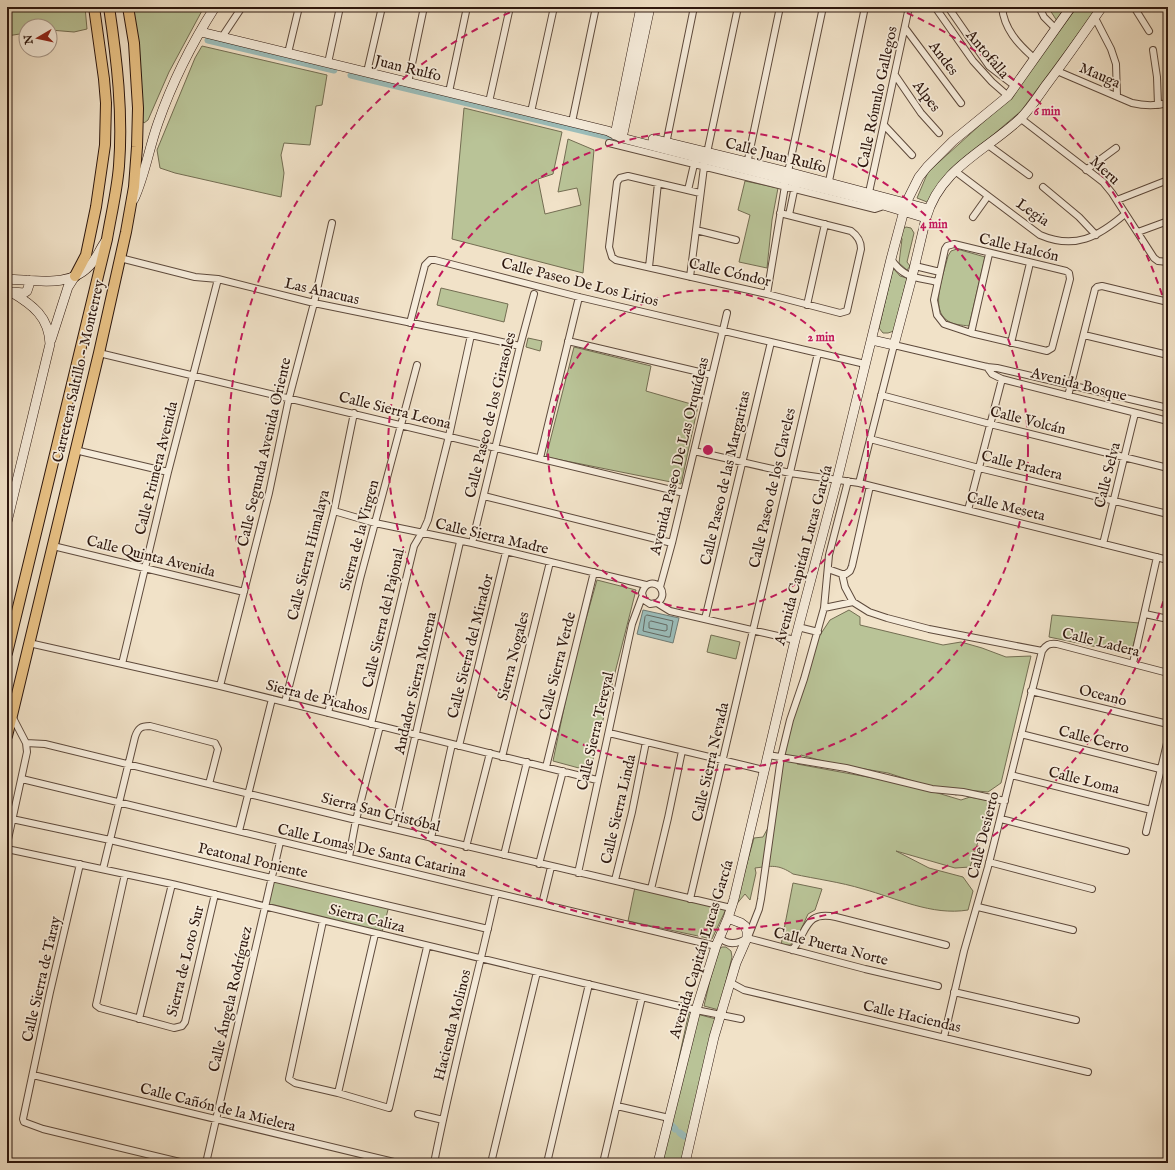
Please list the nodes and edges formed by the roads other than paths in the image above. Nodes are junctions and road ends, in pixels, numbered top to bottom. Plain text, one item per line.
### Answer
1 (94, 7) edge
2 (109, 7) edge
3 (128, 7) edge
4 (215, 7) edge
5 (242, 7) edge
6 (288, 7) edge
7 (340, 7) edge
8 (382, 7) edge
9 (424, 7) edge
10 (467, 7) edge
11 (510, 7) edge
12 (554, 7) edge
13 (596, 7) edge
14 (641, 7) edge
15 (650, 7) edge
16 (694, 7) edge
17 (738, 7) edge
18 (780, 7) edge
19 (823, 7) edge
20 (865, 7) edge
21 (910, 7) edge
22 (935, 7) edge
23 (948, 7) edge
24 (1002, 7) edge
25 (1039, 7) edge
26 (1071, 7) edge
27 (1102, 7) edge
28 (1134, 7) edge
29 (299, 8) edge
30 (1095, 18) junction
31 (905, 28) junction
32 (1056, 29) junction
33 (1148, 31) dead end
34 (201, 32) junction
35 (222, 37) junction
36 (1153, 50) dead end
37 (288, 53) junction
38 (1034, 58) junction
39 (328, 63) junction
40 (1057, 71) junction
41 (367, 72) junction
42 (895, 75) junction
43 (104, 79) junction
44 (408, 82) junction
45 (1015, 86) junction
46 (449, 92) junction
47 (1008, 96) junction
48 (1117, 96) junction
49 (489, 102) junction
50 (962, 103) dead end
51 (1168, 103) edge
52 (1158, 105) junction
53 (531, 112) junction
54 (1020, 118) junction
55 (572, 122) junction
56 (884, 124) junction
57 (617, 133) junction
58 (939, 133) dead end
59 (609, 143) dead end
60 (988, 145) junction
61 (665, 146) junction
62 (1116, 148) dead end
63 (912, 156) dead end
64 (695, 157) junction
65 (706, 160) junction
66 (119, 166) junction
67 (746, 166) junction
68 (1086, 170) junction
69 (955, 171) junction
70 (1029, 175) dead end
71 (786, 179) junction
72 (1168, 180) edge
73 (796, 182) junction
74 (658, 183) junction
75 (828, 186) junction
76 (1043, 187) dead end
77 (688, 190) junction
78 (700, 193) junction
79 (868, 196) junction
80 (988, 196) junction
81 (1117, 200) junction
82 (886, 201) junction
83 (131, 206) junction
84 (905, 207) junction
85 (780, 213) junction
86 (927, 214) junction
87 (1125, 214) junction
88 (788, 215) junction
89 (973, 217) dead end
90 (1168, 221) edge
91 (332, 223) dead end
92 (825, 224) junction
93 (696, 230) junction
94 (1138, 232) junction
95 (1096, 235) junction
96 (107, 239) junction
97 (736, 240) dead end
98 (990, 254) junction
99 (120, 258) junction
100 (891, 259) junction
101 (1168, 262) edge
102 (1030, 263) junction
103 (915, 266) junction
104 (649, 267) junction
105 (940, 272) junction
106 (75, 276) junction
107 (912, 276) junction
108 (690, 277) junction
109 (7, 279) edge
110 (218, 279) junction
111 (28, 280) junction
112 (937, 282) junction
113 (9, 292) edge
114 (534, 294) dead end
115 (767, 294) junction
116 (579, 297) junction
117 (1168, 302) edge
118 (314, 303) junction
119 (807, 305) junction
120 (728, 313) dead end
121 (410, 323) junction
122 (723, 330) junction
123 (971, 333) junction
124 (471, 335) junction
125 (1084, 335) junction
126 (872, 340) junction
127 (568, 341) junction
128 (771, 342) junction
129 (1011, 343) junction
130 (50, 344) junction
131 (894, 345) junction
132 (520, 346) junction
133 (99, 353) junction
134 (818, 353) junction
135 (1168, 355) edge
136 (865, 364) junction
137 (417, 365) dead end
138 (987, 367) junction
139 (712, 375) junction
140 (193, 376) junction
141 (1002, 379) junction
142 (1071, 385) junction
143 (881, 395) junction
144 (1068, 396) junction
145 (289, 398) junction
146 (1168, 408) edge
147 (354, 413) junction
148 (1135, 413) junction
149 (1168, 421) edge
150 (990, 424) junction
151 (401, 425) junction
152 (448, 436) junction
153 (870, 439) junction
154 (495, 448) junction
155 (75, 450) junction
156 (694, 451) junction
157 (1124, 457) junction
158 (540, 458) junction
159 (742, 462) junction
160 (979, 468) junction
161 (1168, 468) edge
162 (168, 472) junction
163 (790, 472) junction
164 (837, 480) junction
165 (848, 481) junction
166 (859, 483) junction
167 (870, 486) junction
168 (684, 493) junction
169 (484, 496) junction
170 (1114, 500) junction
171 (968, 510) junction
172 (334, 511) junction
173 (1168, 514) edge
174 (7, 522) edge
175 (376, 523) junction
176 (422, 533) junction
177 (460, 542) junction
178 (472, 543) junction
179 (672, 543) junction
180 (1103, 544) junction
181 (52, 546) junction
182 (506, 552) junction
183 (1158, 557) junction
184 (1168, 560) edge
185 (550, 562) junction
186 (145, 569) junction
187 (828, 569) junction
188 (594, 572) junction
189 (842, 574) junction
190 (646, 585) junction
191 (660, 587) junction
192 (244, 592) junction
193 (642, 597) junction
194 (853, 602) junction
195 (657, 603) junction
196 (824, 608) junction
197 (1145, 614) junction
198 (705, 619) junction
199 (1168, 619) edge
200 (798, 627) junction
201 (752, 630) junction
202 (818, 632) junction
203 (795, 640) junction
204 (29, 643) junction
205 (1042, 651) junction
206 (7, 653) edge
207 (1133, 663) junction
208 (122, 664) junction
209 (1168, 673) edge
210 (220, 686) junction
211 (1031, 691) junction
212 (272, 699) junction
213 (286, 702) junction
214 (328, 713) junction
215 (12, 715) junction
216 (372, 724) junction
217 (1168, 724) edge
218 (380, 726) junction
219 (609, 733) junction
220 (1021, 734) junction
221 (7, 736) edge
222 (416, 736) junction
223 (1168, 739) edge
224 (646, 742) junction
225 (26, 743) junction
226 (456, 745) junction
227 (682, 751) junction
228 (490, 753) junction
229 (768, 755) junction
230 (502, 757) junction
231 (781, 758) junction
232 (722, 761) junction
233 (527, 762) junction
234 (129, 765) junction
235 (546, 767) junction
236 (1160, 769) junction
237 (764, 770) junction
238 (563, 771) junction
239 (1011, 775) junction
240 (22, 779) junction
241 (597, 780) junction
242 (209, 784) junction
243 (247, 794) junction
244 (1005, 801) junction
245 (120, 803) junction
246 (1151, 810) junction
247 (12, 819) junction
248 (1001, 819) junction
249 (356, 820) junction
250 (394, 829) junction
251 (239, 831) junction
252 (1146, 832) dead end
253 (431, 838) junction
254 (110, 840) junction
255 (280, 842) junction
256 (7, 844) edge
257 (466, 847) junction
258 (7, 849) edge
259 (1126, 851) dead end
260 (504, 855) junction
261 (349, 857) junction
262 (990, 862) junction
263 (80, 864) junction
264 (539, 864) junction
265 (550, 867) junction
266 (103, 869) junction
267 (578, 872) junction
268 (125, 874) junction
269 (271, 878) junction
270 (615, 880) junction
271 (172, 884) junction
272 (651, 889) junction
273 (1092, 889) dead end
274 (496, 893) junction
275 (215, 894) junction
276 (690, 899) junction
277 (542, 904) junction
278 (264, 906) junction
279 (978, 907) junction
280 (731, 908) junction
281 (728, 918) junction
282 (324, 921) junction
283 (488, 929) junction
284 (1073, 930) dead end
285 (375, 934) junction
286 (747, 938) junction
287 (717, 941) junction
288 (946, 945) dead end
289 (428, 946) junction
290 (792, 950) junction
291 (482, 959) junction
292 (537, 972) junction
293 (731, 983) junction
294 (589, 984) junction
295 (938, 986) dead end
296 (954, 992) junction
297 (642, 997) junction
298 (696, 1010) junction
299 (721, 1015) junction
300 (139, 1019) junction
301 (740, 1019) dead end
302 (1076, 1020) dead end
303 (944, 1037) junction
304 (1088, 1072) dead end
305 (33, 1075) junction
306 (338, 1093) junction
307 (617, 1106) junction
308 (418, 1114) dead end
309 (669, 1118) junction
310 (216, 1120) junction
311 (443, 1120) junction
312 (184, 1163) edge
313 (206, 1163) edge
314 (398, 1163) edge
315 (434, 1163) edge
316 (490, 1163) edge
317 (547, 1163) edge
318 (603, 1163) edge
319 (658, 1163) edge
320 (685, 1163) edge

1 - 43 main road
2 - 66 main road, Carretera Saltillo - Monterrey
3 - 83 main road, Carretera Saltillo - Monterrey
4 - 34 street
5 - 35 street
6 - 29 street
7 - 39 street
8 - 41 street
9 - 44 street
10 - 46 street
11 - 49 street
12 - 53 street
13 - 55 street
14 - 57 street
15 - 57 street
16 - 61 street
17 - 65 street
18 - 67 street
19 - 71 street
20 - 75 street
21 - 31 street, Calle Rómulo Gallegos
22 - 47 street, Antofalla
23 - 45 street, Antofalla
24 - 38 street
25 - 32 street
26 - 32 street, Avenida Capitán Lucas García
27 - 30 street
28 - 33 street
29 - 37 street
30 - 40 street
30 - 48 street
31 - 42 street, Calle Rómulo Gallegos
31 - 50 street, Andes
32 - 38 street, Avenida Capitán Lucas García
34 - 35 street, Juan Rulfo
34 - 83 street
35 - 37 street, Juan Rulfo
36 - 52 street
37 - 39 street, Juan Rulfo
38 - 45 street, Avenida Capitán Lucas García
39 - 41 street, Juan Rulfo
40 - 48 street, Mauga
40 - 54 street
41 - 44 street, Juan Rulfo
42 - 56 street, Calle Rómulo Gallegos
42 - 58 street, Alpes
43 - 66 main road
43 - 106 main road
44 - 46 street, Juan Rulfo
45 - 47 street, Avenida Capitán Lucas García
46 - 49 street, Juan Rulfo
47 - 84 street, Avenida Capitán Lucas García
48 - 52 street, Mauga
49 - 53 street, Juan Rulfo
51 - 52 street
53 - 55 street, Juan Rulfo
54 - 60 street
54 - 68 street, Meru
55 - 57 street, Juan Rulfo
56 - 63 street
56 - 79 street, Calle Rómulo Gallegos
57 - 61 street, Calle Juan Rulfo
59 - 64 street, Calle Juan Rulfo
60 - 69 street
60 - 70 street
61 - 64 street, Calle Juan Rulfo
62 - 68 street
64 - 65 street, Calle Juan Rulfo
64 - 65 street, Calle Juan Rulfo
64 - 77 street
65 - 67 street, Calle Juan Rulfo
65 - 71 street, Calle Juan Rulfo
65 - 78 street
66 - 96 main road, Carretera Saltillo - Monterrey
67 - 71 street, Calle Juan Rulfo
68 - 81 street, Meru
69 - 80 street, Legia
69 - 86 street
71 - 73 street, Calle Juan Rulfo
71 - 73 street, Calle Juan Rulfo
71 - 85 street
72 - 81 street
73 - 75 street, Calle Juan Rulfo
73 - 82 street, Calle Juan Rulfo
73 - 88 street
74 - 77 street, Calle Cóndor
74 - 104 street
74 - 104 street, Calle Cóndor
75 - 79 street, Calle Juan Rulfo
76 - 95 street
77 - 78 street, Calle Cóndor
78 - 93 street
79 - 82 street, Calle Juan Rulfo
80 - 89 street
80 - 95 street, Legia
81 - 87 street, Meru
82 - 84 street, Calle Juan Rulfo
83 - 99 main road, Carretera Saltillo - Monterrey
84 - 86 street, Calle Juan Rulfo
84 - 100 street, Avenida Capitán Lucas García
85 - 88 street, Calle Cóndor
85 - 115 street
86 - 103 street
87 - 94 street, Meru
87 - 95 street, Legia
88 - 92 street, Calle Cóndor
90 - 94 street
91 - 118 street, Calle Segunda Avenida Oriente
92 - 119 street
92 - 119 street, Calle Cóndor
93 - 97 street
93 - 108 street
94 - 101 street, Meru
96 - 106 street
96 - 206 main road, Carretera Saltillo - Monterrey
98 - 102 street, Calle Halcón
98 - 105 street, Calle Halcón
98 - 123 street
99 - 110 street, Las Anacuas
99 - 133 main road, Carretera Saltillo - Monterrey
100 - 107 street
100 - 126 street, Avenida Capitán Lucas García
102 - 129 street
102 - 129 street, Calle Halcón
103 - 105 street
103 - 107 street
104 - 108 street, Calle Cóndor
105 - 112 street, Calle Halcón
106 - 111 street
106 - 130 street
107 - 112 street
107 - 131 street
108 - 115 street, Calle Cóndor
109 - 111 street
110 - 118 street, Las Anacuas
110 - 140 street, Calle Primera Avenida
111 - 113 street
112 - 123 street, Calle Halcón
113 - 130 street
114 - 132 street, Calle Paseo de los Girasoles
115 - 119 street, Calle Cóndor
116 - 121 street, Calle Paseo De Los Lirios
116 - 122 street, Calle Paseo De Los Lirios
116 - 127 street
117 - 125 street
118 - 121 street, Las Anacuas
118 - 145 street, Calle Segunda Avenida Oriente
120 - 122 street, Avenida Paseo De Las Orquídeas
121 - 124 street, Las Anacuas
122 - 128 street
122 - 139 street, Avenida Paseo De Las Orquídeas
123 - 129 street, Calle Halcón
124 - 132 street, Las Anacuas
124 - 152 street, Calle Sierra del Pajonal
125 - 135 street
125 - 142 street
126 - 131 street, Avenida Bosque
126 - 136 street, Avenida Capitán Lucas García
127 - 139 street
127 - 158 street
128 - 134 street
128 - 159 street, Calle Paseo de las Margaritas
130 - 174 street
131 - 138 street, Avenida Bosque
131 - 143 street
132 - 154 street, Calle Paseo de los Girasoles
133 - 140 street, Calle Sierra Leona
133 - 155 main road, Carretera Saltillo - Monterrey
134 - 136 street
134 - 163 street, Calle Paseo de los Claveles
136 - 164 street, Avenida Capitán Lucas García
137 - 151 street, Sierra de la Virgen
138 - 141 street, Avenida Bosque
138 - 142 street, Avenida Bosque
139 - 156 street, Avenida Paseo De Las Orquídeas
140 - 145 street, Calle Sierra Leona
140 - 162 street, Calle Primera Avenida
141 - 144 street, Avenida Bosque
141 - 150 street
142 - 144 street
142 - 146 street, Avenida Bosque
143 - 150 street, Calle Volcán
143 - 153 street
144 - 148 street, Avenida Bosque
145 - 147 street, Calle Sierra Leona
145 - 192 street, Calle Segunda Avenida Oriente
147 - 151 street, Calle Sierra Leona
147 - 172 street, Calle Sierra Himalaya
148 - 149 street, Avenida Bosque
148 - 157 street, Calle Selva
150 - 157 street, Calle Volcán
150 - 160 street
151 - 152 street, Calle Sierra Leona
151 - 175 street, Sierra de la Virgen
152 - 154 street, Calle Sierra Leona
152 - 176 street, Calle Sierra del Pajonal
153 - 160 street, Calle Pradera
153 - 166 street
154 - 158 street, Calle Sierra Leona
154 - 169 street, Calle Paseo de los Girasoles
155 - 162 street
155 - 181 main road, Carretera Saltillo - Monterrey
156 - 159 street, Calle Meseta
156 - 168 street, Avenida Paseo De Las Orquídeas
157 - 161 street, Calle Volcán
157 - 170 street, Calle Selva
158 - 168 street, Calle Sierra Leona
159 - 163 street, Calle Meseta
159 - 198 street, Calle Paseo de las Margaritas
160 - 170 street, Calle Pradera
160 - 171 street
162 - 186 street, Calle Primera Avenida
163 - 164 street, Calle Meseta
163 - 201 street, Calle Paseo de los Claveles
164 - 165 street, Calle Meseta
164 - 200 street, Avenida Capitán Lucas García
165 - 166 street, Calle Meseta
165 - 187 street
166 - 167 street, Calle Meseta
167 - 171 street, Calle Meseta
167 - 189 street
168 - 179 street, Avenida Paseo De Las Orquídeas
169 - 178 street, Calle Paseo de los Girasoles
169 - 179 street
170 - 173 street, Calle Pradera
170 - 180 street, Calle Selva
171 - 180 street, Calle Meseta
172 - 175 street, Calle Sierra Madre
172 - 213 street, Calle Sierra Himalaya
175 - 176 street, Calle Sierra Madre
175 - 214 street, Sierra de la Virgen
176 - 177 street, Calle Sierra Madre
176 - 216 street, Calle Sierra del Pajonal
177 - 178 street, Calle Sierra Madre
177 - 222 street, Andador Sierra Morena
178 - 182 street, Calle Sierra Madre
179 - 191 street, Avenida Paseo De Las Orquídeas
180 - 183 street, Calle Meseta
181 - 186 street, Calle Quinta Avenida
181 - 204 main road, Carretera Saltillo - Monterrey
182 - 185 street, Calle Sierra Madre
182 - 226 street, Calle Sierra del Mirador
183 - 184 street, Calle Meseta
183 - 197 street
185 - 188 street, Calle Sierra Madre
185 - 230 street, Sierra Nogales
186 - 192 street, Calle Quinta Avenida
186 - 208 street, Calle Primera Avenida
187 - 189 street
187 - 196 street
188 - 190 street, Calle Sierra Madre
188 - 235 street, Calle Sierra Verde
189 - 194 street
190 - 191 street, Calle Sierra Madre
190 - 193 street
191 - 195 street
192 - 210 street, Calle Segunda Avenida Oriente
193 - 195 street
193 - 219 street, Calle Sierra Tereyal
194 - 196 street
194 - 205 street
195 - 198 street
196 - 202 street
197 - 199 street
197 - 207 street
198 - 201 street
200 - 202 street
200 - 203 street, Avenida Capitán Lucas García
201 - 203 street
201 - 232 street, Calle Sierra Nevada
202 - 231 street
203 - 229 street, Avenida Capitán Lucas García
204 - 208 street, Sierra de Picahos
204 - 215 main road, Carretera Saltillo - Monterrey
205 - 207 street, Calle Ladera
205 - 211 street, Calle Desierto
207 - 209 street, Calle Ladera
208 - 210 street, Sierra de Picahos
210 - 212 street, Sierra de Picahos
211 - 217 street, Oceano
211 - 220 street, Calle Desierto
212 - 213 street, Sierra de Picahos
212 - 243 street
213 - 214 street, Sierra de Picahos
214 - 216 street, Sierra de Picahos
215 - 221 main road, Carretera Saltillo - Monterrey
215 - 225 street
216 - 218 street, Sierra de Picahos
218 - 222 street, Sierra de Picahos
218 - 249 street
219 - 224 street
219 - 241 street, Calle Sierra Tereyal
220 - 236 street, Calle Cerro
220 - 239 street, Calle Desierto
222 - 226 street, Sierra de Picahos
222 - 250 street, Andador Sierra Morena
223 - 236 street
224 - 227 street
224 - 270 street, Calle Sierra Linda
225 - 234 street, Sierra San Cristóbal
225 - 240 street
226 - 228 street, Sierra de Picahos
226 - 253 street, Calle Sierra del Mirador
227 - 232 street
227 - 272 street
228 - 230 street, Sierra de Picahos
228 - 257 street
229 - 231 street
229 - 237 street, Avenida Capitán Lucas García
230 - 233 street, Sierra de Picahos
231 - 244 street
231 - 286 street
232 - 237 street
232 - 276 street, Calle Sierra Nevada
233 - 235 street, Sierra de Picahos
233 - 260 street
234 - 242 street, Sierra San Cristóbal
234 - 242 street
234 - 245 street
235 - 238 street, Sierra de Picahos
236 - 246 street
237 - 280 street, Avenida Capitán Lucas García
238 - 241 street, Sierra de Picahos
238 - 264 street
239 - 244 street, Calle Desierto
239 - 246 street, Calle Loma
240 - 245 street, Calle Lomas De Santa Catarina
240 - 247 street
241 - 267 street, Calle Sierra Tereyal
242 - 243 street, Sierra San Cristóbal
243 - 249 street, Sierra San Cristóbal
243 - 251 street
244 - 248 street, Calle Desierto
245 - 251 street, Calle Lomas De Santa Catarina
245 - 254 street
246 - 252 street
247 - 254 street, Peatonal Poniente
247 - 256 street
248 - 259 street
248 - 262 street, Calle Desierto
249 - 250 street, Sierra San Cristóbal
249 - 261 street
250 - 253 street, Sierra San Cristóbal
251 - 255 street, Calle Lomas De Santa Catarina
253 - 257 street, Sierra San Cristóbal
254 - 266 street
254 - 269 street, Peatonal Poniente
255 - 261 street, Calle Lomas De Santa Catarina
255 - 269 street, Calle Ángela Rodríguez
257 - 260 street, Sierra San Cristóbal
258 - 263 street, Sierra Caliza
260 - 264 street, Sierra San Cristóbal
261 - 274 street, Calle Lomas De Santa Catarina
262 - 273 street
262 - 279 street, Calle Desierto
263 - 266 street, Sierra Caliza
263 - 305 street, Calle Sierra de Taray
264 - 265 street, Sierra San Cristóbal
265 - 267 street, Sierra San Cristóbal
265 - 277 street
266 - 268 street, Sierra Caliza
267 - 270 street, Sierra San Cristóbal
268 - 271 street, Sierra Caliza
268 - 300 street
269 - 278 street, Calle Ángela Rodríguez
269 - 283 street, Peatonal Poniente
270 - 272 street, Sierra San Cristóbal
271 - 275 street, Sierra Caliza
271 - 300 street
272 - 276 street, Sierra San Cristóbal
274 - 277 street, Calle Lomas De Santa Catarina
274 - 283 street, Hacienda Molinos
275 - 278 street, Sierra Caliza
275 - 300 street, Sierra de Loto Sur
276 - 280 street, Sierra San Cristóbal
277 - 287 street, Calle Lomas De Santa Catarina
278 - 282 street, Sierra Caliza
278 - 310 street, Calle Ángela Rodríguez
279 - 284 street
279 - 296 street, Calle Desierto
280 - 281 street, Avenida Capitán Lucas García
281 - 286 street
281 - 287 street, Avenida Capitán Lucas García
282 - 285 street, Sierra Caliza
282 - 306 street
283 - 291 street, Hacienda Molinos
285 - 289 street, Sierra Caliza
285 - 306 street
286 - 287 street, Calle Puerta Norte
286 - 290 street, Calle Puerta Norte
286 - 293 street
287 - 298 street, Avenida Capitán Lucas García
288 - 290 street
289 - 291 street, Sierra Caliza
289 - 306 street
290 - 295 street, Calle Puerta Norte
291 - 292 street, Sierra Caliza
291 - 311 street, Hacienda Molinos
292 - 294 street, Sierra Caliza
292 - 316 street
293 - 299 street
293 - 303 street, Calle Haciendas
294 - 297 street, Sierra Caliza
294 - 317 street
296 - 302 street
296 - 303 street, Calle Desierto
297 - 298 street, Sierra Caliza
297 - 307 street
298 - 299 street, Sierra Caliza
298 - 309 street, Avenida Capitán Lucas García
299 - 301 street, Sierra Caliza
299 - 320 street
303 - 304 street, Calle Haciendas
305 - 310 street, Calle Cañón de la Mielera
305 - 312 street, Calle Sierra de Taray
307 - 309 street
307 - 318 street
308 - 311 street
309 - 319 street, Avenida Capitán Lucas García
310 - 313 street, Calle Ángela Rodríguez
310 - 314 street, Calle Cañón de la Mielera
311 - 315 street, Hacienda Molinos

